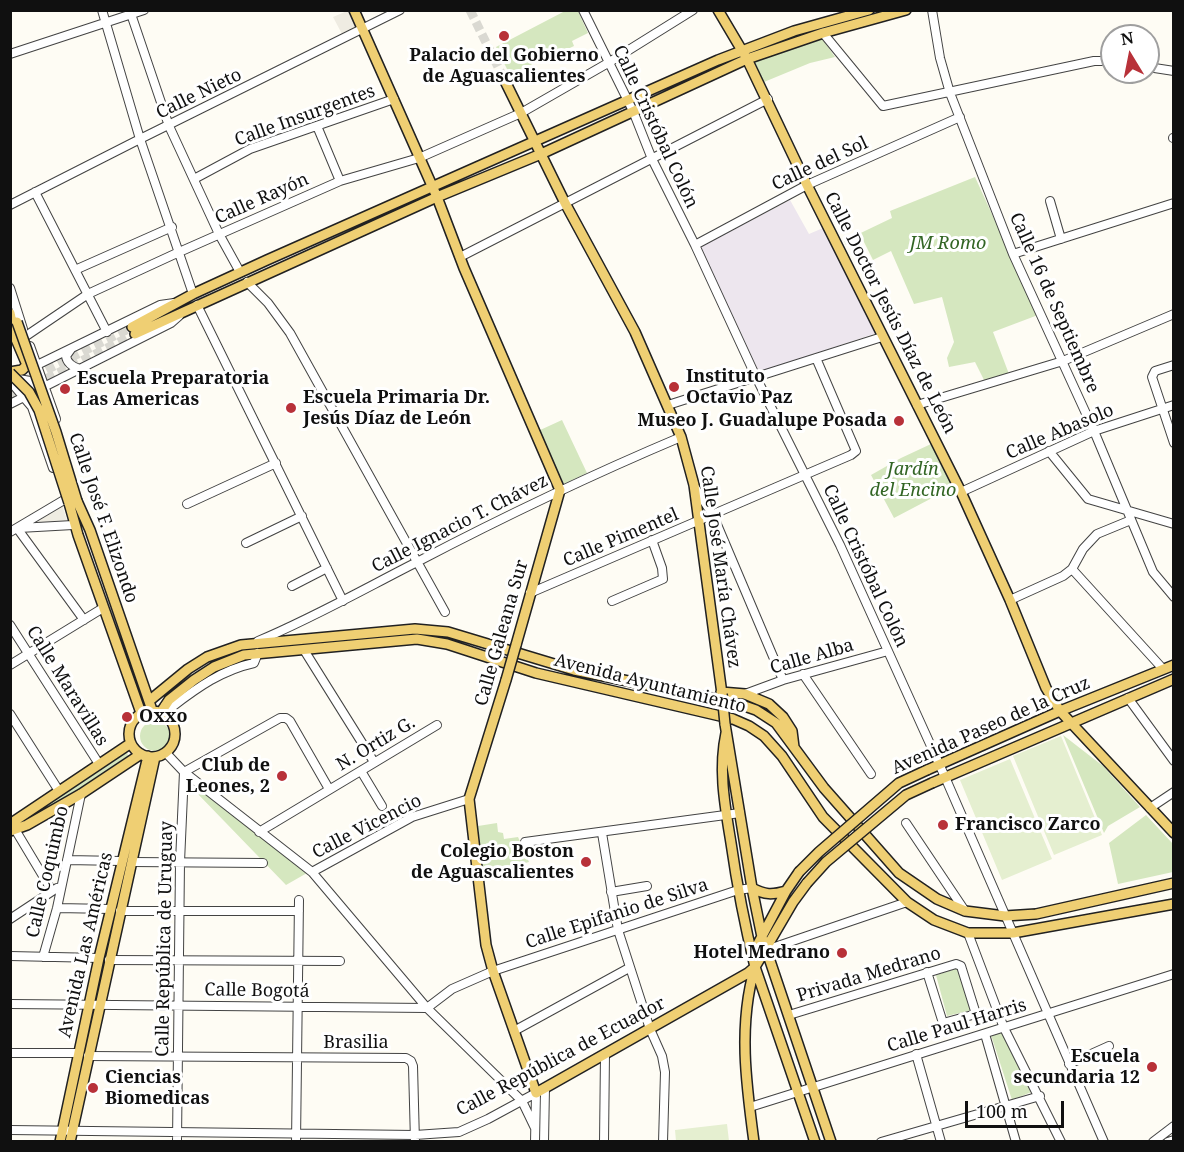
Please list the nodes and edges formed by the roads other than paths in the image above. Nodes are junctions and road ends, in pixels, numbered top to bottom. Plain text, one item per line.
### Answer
1 (102, 10) edge
2 (144, 10) edge
3 (354, 10) edge
4 (400, 10) edge
5 (583, 10) edge
6 (693, 10) edge
7 (718, 10) edge
8 (869, 10) edge
9 (906, 10) edge
10 (932, 10) edge
11 (130, 15) junction
12 (105, 22) junction
13 (364, 30) junction
14 (823, 33) junction
15 (10, 54) edge
16 (744, 54) junction
17 (1100, 62) edge
18 (608, 63) junction
19 (504, 79) tunnel mouth
20 (951, 93) junction
21 (394, 99) junction
22 (768, 99) junction
23 (628, 100) junction
24 (633, 111) junction
25 (521, 113) junction
26 (960, 117) junction
27 (169, 126) junction
28 (317, 126) junction
29 (140, 139) junction
30 (535, 142) junction
31 (541, 154) junction
32 (419, 158) junction
33 (652, 159) junction
34 (194, 179) junction
35 (340, 181) junction
36 (807, 185) junction
37 (431, 186) junction
38 (36, 192) junction
39 (437, 197) junction
40 (1050, 201) dead end
41 (565, 203) junction
42 (1173, 203) edge
43 (10, 205) edge
44 (172, 227) junction
45 (219, 234) junction
46 (1061, 239) junction
47 (695, 245) junction
48 (179, 252) junction
49 (1013, 254) junction
50 (460, 257) junction
51 (75, 270) junction
52 (240, 272) junction
53 (247, 282) junction
54 (10, 288) edge
55 (88, 294) junction
56 (193, 294) junction
57 (10, 302) edge
58 (178, 302) junction
59 (197, 305) junction
60 (184, 311) junction
61 (10, 313) edge
62 (1173, 314) edge
63 (107, 332) junction
64 (26, 336) junction
65 (882, 337) junction
66 (70, 348) junction
67 (816, 358) junction
68 (1063, 361) junction
69 (37, 365) junction
70 (1173, 365) edge
71 (80, 369) junction
72 (10, 376) edge
73 (756, 377) junction
74 (27, 380) junction
75 (45, 386) junction
76 (37, 391) junction
77 (25, 396) junction
78 (12, 403) edge
79 (668, 405) junction
80 (917, 405) junction
81 (1173, 405) edge
82 (32, 407) junction
83 (1163, 408) junction
84 (55, 417) junction
85 (1094, 431) junction
86 (681, 437) junction
87 (1173, 443) edge
88 (1049, 451) junction
89 (276, 464) junction
90 (806, 475) junction
91 (694, 485) junction
92 (560, 490) junction
93 (961, 492) junction
94 (70, 501) junction
95 (187, 504) dead end
96 (1127, 512) junction
97 (713, 515) junction
98 (302, 516) junction
99 (1131, 520) junction
100 (697, 521) junction
101 (1173, 524) edge
102 (74, 525) junction
103 (14, 530) edge
104 (90, 530) junction
105 (78, 535) junction
106 (652, 540) junction
107 (246, 543) dead end
108 (417, 561) junction
109 (327, 568) junction
110 (1072, 569) junction
111 (292, 586) dead end
112 (530, 593) junction
113 (1173, 597) edge
114 (1010, 600) junction
115 (343, 601) junction
116 (612, 601) dead end
117 (103, 608) junction
118 (445, 612) dead end
119 (84, 620) junction
120 (10, 625) edge
121 (255, 642) junction
122 (304, 650) junction
123 (888, 651) junction
124 (29, 654) junction
125 (10, 665) edge
126 (1173, 665) edge
127 (1163, 669) junction
128 (803, 674) junction
129 (783, 680) junction
130 (1173, 680) edge
131 (722, 693) junction
132 (745, 694) junction
133 (1128, 698) junction
134 (156, 707) junction
135 (1060, 711) junction
136 (141, 713) junction
137 (10, 714) edge
138 (1070, 722) junction
139 (438, 725) dead end
140 (726, 727) junction
141 (131, 743) junction
142 (794, 747) junction
143 (166, 753) junction
144 (148, 756) junction
145 (1173, 761) edge
146 (374, 762) junction
147 (99, 764) junction
148 (939, 765) junction
149 (361, 771) junction
150 (184, 772) junction
151 (872, 774) dead end
152 (945, 777) junction
153 (329, 789) junction
154 (59, 791) junction
155 (1173, 792) edge
156 (81, 794) junction
157 (469, 799) junction
158 (382, 806) dead end
159 (1150, 808) junction
160 (740, 813) junction
161 (726, 815) junction
162 (906, 823) dead end
163 (12, 826) edge
164 (260, 832) junction
165 (1173, 832) edge
166 (602, 833) junction
167 (525, 842) dead end
168 (67, 860) junction
169 (121, 861) junction
170 (132, 862) junction
171 (180, 862) junction
172 (263, 863) dead end
173 (312, 872) junction
174 (1173, 883) edge
175 (61, 885) junction
176 (647, 886) dead end
177 (752, 888) junction
178 (738, 890) junction
179 (52, 891) junction
180 (786, 891) junction
181 (611, 892) junction
182 (299, 900) dead end
183 (906, 902) junction
184 (1173, 904) edge
185 (57, 908) junction
186 (116, 910) junction
187 (180, 911) junction
188 (299, 911) junction
189 (965, 911) junction
190 (1005, 916) junction
191 (10, 919) edge
192 (618, 930) junction
193 (968, 933) junction
194 (1012, 933) junction
195 (762, 937) junction
196 (766, 950) junction
197 (752, 955) junction
198 (10, 956) edge
199 (43, 957) junction
200 (104, 959) junction
201 (179, 960) junction
202 (298, 960) junction
203 (340, 961) dead end
204 (755, 967) junction
205 (629, 968) junction
206 (493, 972) junction
207 (927, 972) junction
208 (1173, 974) edge
209 (10, 1004) edge
210 (95, 1005) junction
211 (178, 1006) junction
212 (297, 1007) junction
213 (427, 1008) junction
214 (1048, 1014) junction
215 (789, 1016) junction
216 (1004, 1028) junction
217 (650, 1029) junction
218 (514, 1031) junction
219 (985, 1034) junction
220 (1109, 1046) dead end
221 (10, 1053) edge
222 (605, 1054) junction
223 (916, 1054) junction
224 (83, 1055) junction
225 (178, 1057) junction
226 (298, 1058) junction
227 (1069, 1064) junction
228 (813, 1088) junction
229 (541, 1090) junction
230 (798, 1092) junction
231 (1040, 1096) junction
232 (522, 1101) junction
233 (1006, 1106) junction
234 (750, 1107) junction
235 (936, 1126) junction
236 (1173, 1126) edge
237 (10, 1130) edge
238 (67, 1130) junction
239 (536, 1130) junction
240 (177, 1132) junction
241 (296, 1137) edge
242 (415, 1138) edge
243 (1173, 1140) edge
244 (60, 1142) edge
245 (69, 1142) edge
246 (177, 1142) edge
247 (535, 1142) edge
248 (544, 1142) edge
249 (604, 1142) edge
250 (663, 1142) edge
251 (754, 1142) edge
252 (815, 1142) edge
253 (831, 1142) edge
254 (881, 1142) edge
255 (940, 1142) edge
256 (1016, 1142) edge
257 (1061, 1142) edge
258 (1104, 1142) edge
259 (1153, 1142) edge
260 (1168, 1142) edge

1 - 12 street
2 - 11 street
3 - 13 main road
4 - 13 street, Calle Nieto
5 - 18 street, Calle Cristóbal Colón
6 - 18 street, Calle Rayón
7 - 16 main road, Calle Doctor Jesús Díaz de León
8 - 16 main road
9 - 14 main road
10 - 20 street, Calle 16 de Septiembre
11 - 12 street
11 - 27 street
12 - 15 street
12 - 29 street
13 - 21 main road
13 - 27 street, Calle Nieto
14 - 16 main road
14 - 20 street
16 - 22 main road, Calle Doctor Jesús Díaz de León
16 - 23 main road
16 - 24 main road
17 - 20 street
18 - 23 street, Calle Cristóbal Colón
18 - 25 street, Calle Rayón
19 - 25 main road, Calle José María Chávez
20 - 26 street, Calle 16 de Septiembre
21 - 28 street, Calle Insurgentes
21 - 32 main road
22 - 33 street
22 - 36 main road, Calle Doctor Jesús Díaz de León
23 - 24 street, Calle Cristóbal Colón
23 - 30 main road
24 - 31 main road
24 - 33 street, Calle Cristóbal Colón
25 - 30 main road, Calle José María Chávez
25 - 32 street, Calle Rayón
26 - 36 street, Calle del Sol
26 - 49 street, Calle 16 de Septiembre
27 - 29 street, Calle Nieto
27 - 34 street
28 - 34 street, Calle Insurgentes
28 - 35 street
29 - 38 street, Calle Nieto
29 - 44 street
30 - 31 main road, Calle José María Chávez
30 - 37 main road
31 - 39 main road
31 - 41 main road, Calle José María Chávez
32 - 35 street, Calle Rayón
32 - 37 main road
33 - 41 street
33 - 47 street, Calle Cristóbal Colón
34 - 45 street
35 - 45 street, Calle Rayón
36 - 47 street, Calle del Sol
36 - 65 main road, Calle Doctor Jesús Díaz de León
37 - 39 main road
37 - 52 main road
38 - 43 street, Calle Nieto
38 - 51 street
39 - 50 main road
39 - 53 main road
40 - 46 street
41 - 50 street
41 - 79 main road, Calle José María Chávez
42 - 46 street
44 - 48 street
44 - 51 street
45 - 48 street, Calle Rayón
45 - 52 street
46 - 49 street
47 - 73 street, Calle Cristóbal Colón
48 - 55 street, Calle Rayón
48 - 56 street
49 - 68 street, Calle 16 de Septiembre
50 - 92 main road
51 - 55 street
52 - 56 main road
53 - 59 main road
53 - 108 street
54 - 64 street
55 - 63 street
55 - 64 street, Calle Rayón
56 - 58 main road
57 - 94 main road, Calle José F. Elizondo, bridge
58 - 60 main road
58 - 63 street
59 - 60 main road
59 - 89 street
60 - 71 street
61 - 72 main road
62 - 68 street
63 - 66 street
64 - 69 street
65 - 67 street
65 - 80 main road, Calle Doctor Jesús Díaz de León
66 - 69 street
66 - 71 street
67 - 73 street
67 - 90 street, Calle Pimentel
68 - 80 street
68 - 85 street, Calle 16 de Septiembre
69 - 72 street
69 - 74 street
69 - 75 street
70 - 83 street
71 - 75 street
72 - 74 street
72 - 77 street
72 - 94 main road, Calle José F. Elizondo, bridge
73 - 79 street
73 - 90 street, Calle Cristóbal Colón
74 - 76 street
74 - 77 street
75 - 76 street
75 - 84 street
76 - 77 street
76 - 84 street
77 - 78 street
77 - 82 street
78 - 82 street
79 - 86 main road, Calle José María Chávez
80 - 93 main road, Calle Doctor Jesús Díaz de León
81 - 83 street, Calle Abasolo
82 - 94 street
83 - 85 street, Calle Abasolo
83 - 87 street
84 - 104 street
85 - 88 street, Calle Abasolo
85 - 96 street, Calle 16 de Septiembre
86 - 91 main road, Calle José María Chávez
86 - 92 street, Calle Ignacio T. Chávez
88 - 93 street, Calle Abasolo
88 - 96 street
89 - 95 street
89 - 98 street
90 - 97 street, Calle Pimentel
90 - 123 street, Calle Cristóbal Colón
91 - 97 street
91 - 100 main road, Calle José María Chávez
92 - 108 street, Calle Ignacio T. Chávez
92 - 112 main road, Calle Galeana Sur
93 - 114 main road, Calle Doctor Jesús Díaz de León
94 - 102 street
94 - 103 street
94 - 104 main road, Calle José F. Elizondo
94 - 105 main road, Calle José F. Elizondo
96 - 99 street, Calle 16 de Septiembre
96 - 101 street
97 - 100 street, Calle Pimentel
97 - 129 street
98 - 107 street
98 - 109 street
99 - 110 street
99 - 113 street, Calle 16 de Septiembre
100 - 106 street, Calle Pimentel
100 - 131 main road, Calle José María Chávez
102 - 103 street
102 - 105 street
103 - 119 street
104 - 134 main road, Calle José F. Elizondo
105 - 117 main road, Calle José F. Elizondo
106 - 112 street, Calle Pimentel
106 - 116 street
108 - 115 street, Calle Ignacio T. Chávez
108 - 118 street
109 - 111 street
109 - 115 street
110 - 114 street
110 - 127 street
112 - 157 main road, Calle Galeana Sur, bridge
114 - 135 main road, Calle Doctor Jesús Díaz de León
115 - 121 street, Calle Ignacio T. Chávez
117 - 119 street
117 - 136 main road, Calle José F. Elizondo
119 - 124 street
120 - 124 street, Calle Maravillas
121 - 134 main road, Avenida Ayuntamiento
121 - 142 main road, Avenida Ayuntamiento
122 - 134 main road, Avenida Ayuntamiento
122 - 146 street
122 - 183 main road, Avenida Ayuntamiento
123 - 128 street, Calle Alba
123 - 148 street, Calle Cristóbal Colón
124 - 125 street
124 - 147 street, Calle Maravillas
126 - 127 main road, Avenida Paseo de la Cruz
127 - 135 main road, Avenida Paseo de la Cruz
128 - 129 street, Calle Alba
128 - 151 street
129 - 132 street, Calle Alba
130 - 133 main road, Avenida Paseo de la Cruz
131 - 132 main road
131 - 140 main road, Calle José María Chávez, bridge
132 - 142 main road
133 - 138 main road, Avenida Paseo de la Cruz
133 - 145 street
134 - 136 main road
134 - 143 main road
135 - 138 main road, Calle Doctor Jesús Díaz de León
135 - 148 main road, Avenida Paseo de la Cruz
136 - 141 main road
137 - 154 street
138 - 152 main road, Avenida Paseo de la Cruz
138 - 159 main road, Calle Doctor Jesús Díaz de León
139 - 146 street, N. Ortiz G.
140 - 160 main road, Calle José María Chávez
140 - 161 main road, Calle José María Chávez
141 - 144 main road
141 - 147 main road
142 - 189 main road, Avenida Ayuntamiento
143 - 144 main road
143 - 150 street
144 - 156 main road
144 - 169 main road, Avenida Las Américas
144 - 170 main road, Avenida Las Américas
146 - 149 street, N. Ortiz G.
147 - 154 main road
148 - 152 street, Calle Cristóbal Colón
148 - 180 main road, Avenida Paseo de la Cruz, bridge
149 - 153 street, N. Ortiz G.
149 - 158 street
150 - 153 street, N. Ortiz G.
150 - 164 street
150 - 171 street, Calle República de Uruguay
152 - 190 street, Calle Cristóbal Colón
152 - 196 main road, Avenida Paseo de la Cruz, bridge
153 - 164 street, N. Ortiz G.
154 - 163 main road
155 - 159 street
156 - 163 main road
156 - 168 street, Calle Coquimbo
157 - 173 street, Calle Vicencio
157 - 206 main road, Calle Galeana Sur
159 - 165 main road, Calle Doctor Jesús Díaz de León
160 - 161 street
160 - 177 main road, Calle José María Chávez
161 - 166 street
161 - 178 main road, Calle José María Chávez
162 - 189 street
163 - 179 street
164 - 173 street
166 - 167 street
166 - 181 street
168 - 169 street
168 - 175 street, Calle Coquimbo
169 - 186 main road, Avenida Las Américas
170 - 171 street
170 - 186 main road, Avenida Las Américas
171 - 172 street
171 - 187 street, Calle República de Uruguay
173 - 213 street
174 - 190 main road, Avenida Ayuntamiento
175 - 179 street
175 - 185 street, Calle Coquimbo
176 - 181 street
177 - 178 street, Calle Epifanio de Silva
177 - 180 main road
177 - 195 main road, Calle José María Chávez
178 - 192 street, Calle Epifanio de Silva
178 - 197 main road, Calle José María Chávez
179 - 191 street
180 - 195 main road, Avenida Paseo de la Cruz
181 - 192 street
182 - 188 street
183 - 193 main road, Avenida Ayuntamiento
183 - 196 street
184 - 194 main road, Avenida Ayuntamiento
185 - 186 street
185 - 199 street, Calle Coquimbo
186 - 187 street
186 - 200 main road, Avenida Las Américas
187 - 188 street
187 - 201 street, Calle República de Uruguay
188 - 202 street
189 - 190 main road, Avenida Ayuntamiento
190 - 194 street, Calle Cristóbal Colón
192 - 205 street
192 - 206 street, Calle Epifanio de Silva
193 - 194 main road, Avenida Ayuntamiento
193 - 216 street
194 - 214 street, Calle Cristóbal Colón
195 - 196 main road, Calle José María Chávez
195 - 197 main road, Avenida Paseo de la Cruz
196 - 204 main road, Avenida Paseo de la Cruz
196 - 215 main road, Calle José María Chávez
197 - 204 main road, Calle José María Chávez
198 - 199 street
199 - 200 street
200 - 201 street
200 - 210 main road, Avenida Las Américas
201 - 202 street
201 - 211 street, Calle República de Uruguay
202 - 203 street
202 - 212 street
204 - 217 main road, Calle República de Ecuador
204 - 230 main road, Calle José María Chávez
204 - 234 main road
205 - 217 street
205 - 218 street
206 - 213 street
206 - 218 main road, Calle Galeana Sur
207 - 207 street, Privada Medrano
207 - 215 street, Privada Medrano
208 - 214 street, Calle Paul Harris
209 - 210 street, Calle Bogotá
210 - 211 street, Calle Bogotá
210 - 224 main road, Avenida Las Américas
211 - 212 street, Calle Bogotá
211 - 225 street, Calle República de Uruguay
212 - 213 street, Calle Bogotá
212 - 226 street
213 - 232 street
214 - 216 street, Calle Paul Harris
214 - 227 street, Calle Cristóbal Colón
215 - 228 main road, Calle José María Chávez
216 - 219 street, Calle Paul Harris
216 - 231 street
217 - 222 main road, Calle República de Ecuador
217 - 250 street
218 - 229 main road, Calle Galeana Sur
219 - 223 street, Calle Paul Harris
219 - 233 street
220 - 227 street
221 - 224 street
222 - 229 main road, Calle República de Ecuador
222 - 249 street
223 - 228 street, Calle Paul Harris
223 - 235 street
224 - 225 street
224 - 238 main road, Avenida Las Américas
225 - 226 street
225 - 240 street, Calle República de Uruguay
226 - 241 street
226 - 242 street, Brasilia
227 - 258 street, Calle Cristóbal Colón
228 - 230 street, Calle Paul Harris
228 - 253 main road, Calle José María Chávez
229 - 232 street, Calle República de Ecuador
229 - 239 street
229 - 248 street
230 - 234 street, Calle Paul Harris
230 - 252 main road, Calle José María Chávez
231 - 233 street
231 - 257 street
232 - 239 street
232 - 242 street, Calle República de Ecuador
233 - 235 street
233 - 256 street
234 - 251 main road
235 - 254 street
235 - 255 street
236 - 259 street
237 - 238 street, Calle República de Ecuador
238 - 240 street, Calle República de Ecuador
238 - 244 main road, Avenida Las Américas
238 - 245 main road, Avenida Las Américas
239 - 247 street
240 - 241 street, Calle República de Ecuador
240 - 246 street, Calle República de Uruguay
241 - 242 street, Calle República de Ecuador
243 - 260 street

